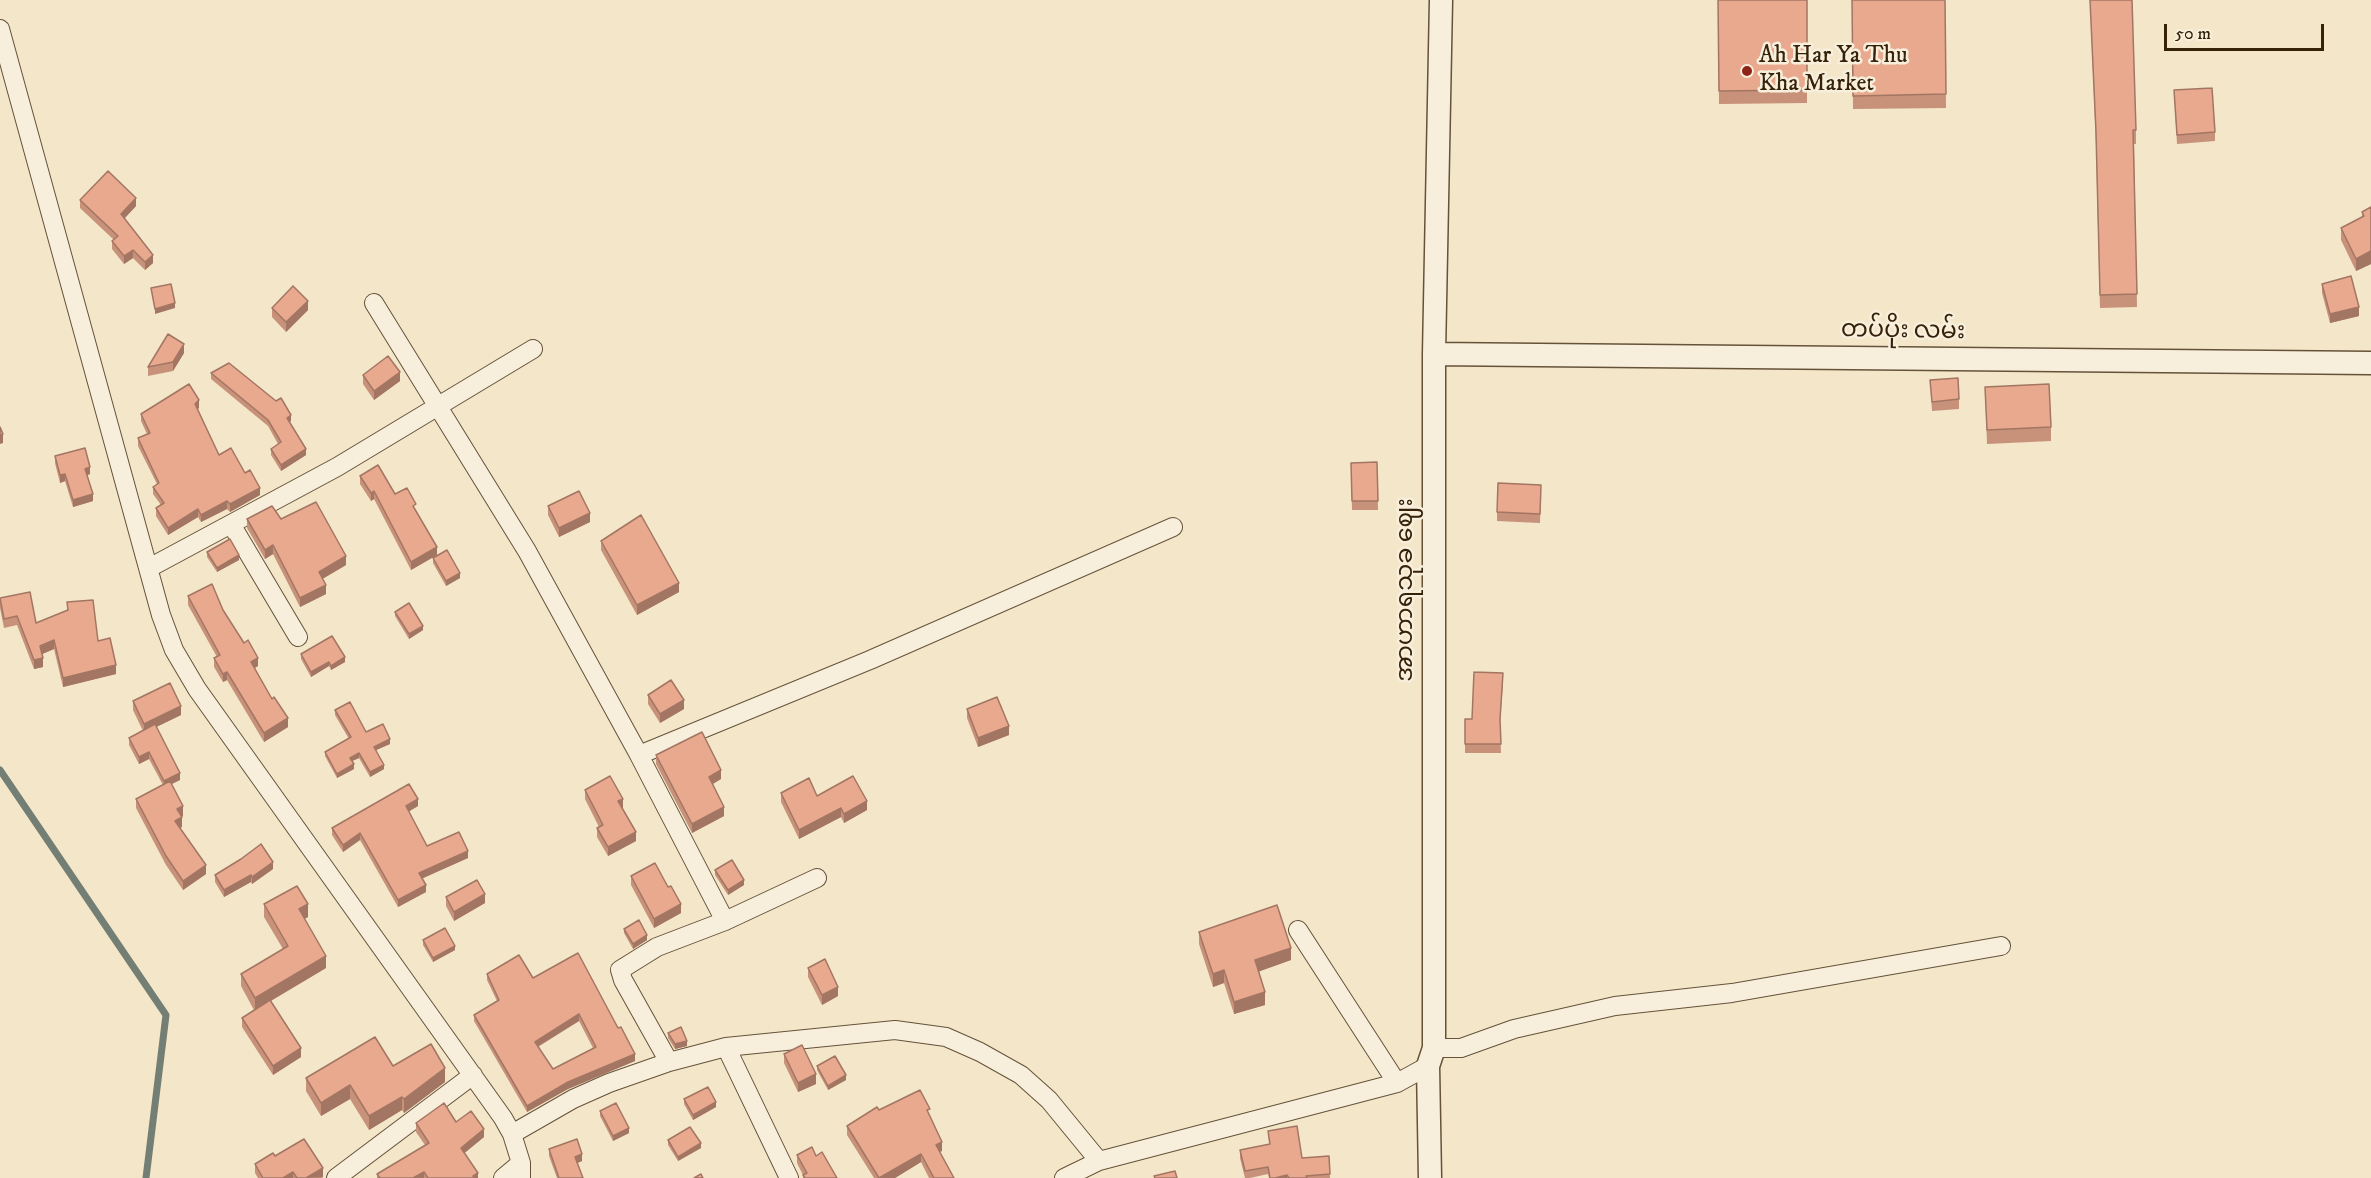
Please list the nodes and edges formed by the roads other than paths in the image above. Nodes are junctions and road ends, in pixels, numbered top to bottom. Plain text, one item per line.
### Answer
1 (1441, 0) edge
2 (0, 29) edge
3 (374, 303) dead end
4 (533, 348) dead end
5 (1434, 354) junction
6 (2371, 363) edge
7 (438, 406) junction
8 (231, 524) junction
9 (1173, 527) dead end
10 (149, 568) junction
11 (298, 637) dead end
12 (639, 755) junction
13 (817, 878) dead end
14 (725, 921) junction
15 (1298, 930) dead end
16 (2001, 946) dead end
17 (726, 1047) junction
18 (1431, 1057) junction
19 (669, 1062) junction
20 (473, 1075) junction
21 (1397, 1083) junction
22 (512, 1134) junction
23 (1099, 1161) junction
24 (521, 1171) edge
25 (336, 1178) edge
26 (503, 1178) edge
27 (789, 1178) edge
28 (1064, 1178) edge
29 (1430, 1178) edge

1 - 5 street, အာဟာရသုခ ဈေး
2 - 10 street
3 - 7 street
4 - 7 street
5 - 6 street, တပ်ပိုး လမ်း
5 - 18 street, အာဟာရသုခ ဈေး
7 - 8 street
7 - 12 street
8 - 10 street
8 - 11 street
9 - 12 street
10 - 20 street
12 - 14 street
13 - 14 street
14 - 19 street
15 - 21 street
16 - 18 street
17 - 19 street
17 - 23 street
17 - 27 street
18 - 21 street
18 - 29 street, အာဟာရသုခ ဈေး
19 - 22 street
20 - 22 street
20 - 25 street
21 - 23 street
22 - 24 street
23 - 28 street
24 - 26 street

